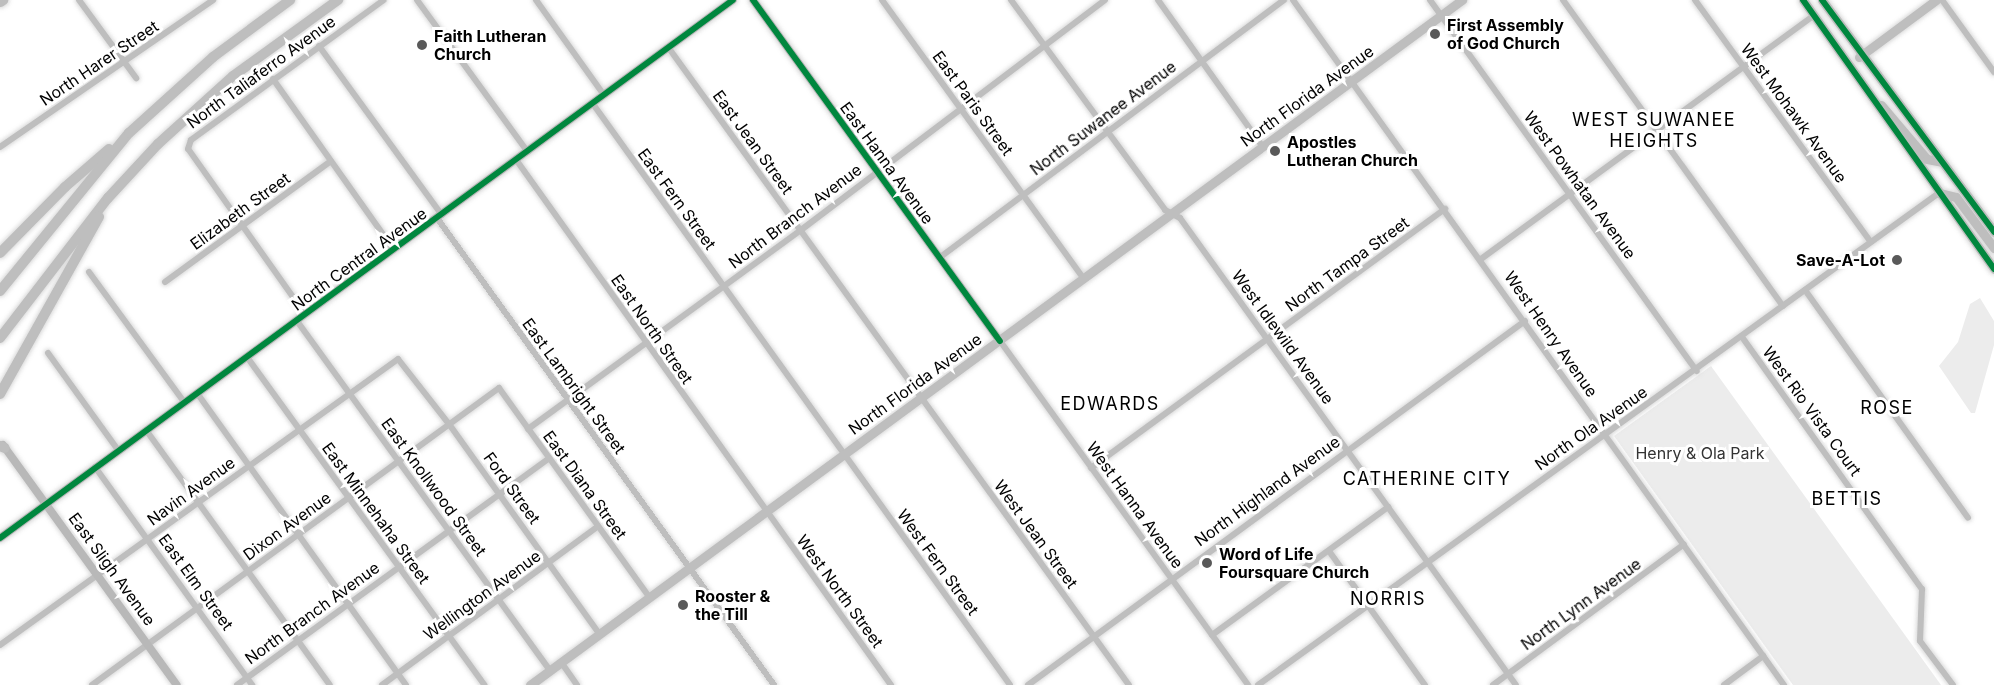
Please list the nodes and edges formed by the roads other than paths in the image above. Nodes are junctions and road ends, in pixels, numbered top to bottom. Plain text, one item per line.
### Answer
1 (79, 0) edge
2 (213, 0) edge
3 (290, 0) edge
4 (338, 0) edge
5 (384, 0) edge
6 (417, 0) edge
7 (536, 0) edge
8 (733, 0) edge
9 (753, 0) edge
10 (882, 0) edge
11 (1011, 0) edge
12 (1105, 0) edge
13 (1158, 0) edge
14 (1284, 0) edge
15 (1293, 0) edge
16 (1430, 0) edge
17 (1462, 0) edge
18 (1563, 0) edge
19 (1695, 0) edge
20 (1803, 0) edge
21 (1809, 0) edge
22 (1822, 0) edge
23 (1936, 0) edge
24 (1941, 0) edge
25 (1814, 15) junction
26 (1441, 16) junction
27 (319, 46) junction
28 (1044, 46) junction
29 (668, 47) junction
30 (1862, 55) junction
31 (124, 61) junction
32 (1202, 61) junction
33 (1849, 64) junction
34 (1744, 66) junction
35 (1994, 72) edge
36 (136, 78) dead end
37 (273, 79) junction
38 (1352, 81) junction
39 (604, 95) junction
40 (1874, 100) junction
41 (593, 104) junction
42 (960, 109) junction
43 (1657, 130) junction
44 (1107, 132) junction
45 (126, 136) junction
46 (0, 147) edge
47 (1263, 147) junction
48 (529, 152) junction
49 (331, 161) junction
50 (517, 161) junction
51 (1942, 162) junction
52 (877, 171) junction
53 (1939, 193) junction
54 (1570, 194) junction
55 (1023, 195) junction
56 (108, 198) junction
57 (1445, 209) junction
58 (1172, 213) junction
59 (440, 217) junction
60 (241, 226) junction
61 (801, 230) junction
62 (1994, 232) edge
63 (1871, 242) junction
64 (1994, 248) edge
65 (394, 250) junction
66 (0, 253) edge
67 (939, 258) junction
68 (1481, 259) junction
69 (1994, 269) edge
70 (90, 272) dead end
71 (1084, 279) junction
72 (165, 282) dead end
73 (723, 287) junction
74 (1805, 290) junction
75 (0, 291) edge
76 (1783, 306) junction
77 (305, 314) junction
78 (297, 321) junction
79 (1525, 321) junction
80 (1742, 337) junction
81 (0, 338) edge
82 (1268, 339) junction
83 (1000, 341) junction
84 (645, 343) junction
85 (48, 353) dead end
86 (247, 357) junction
87 (398, 359) joint
88 (1697, 371) junction
89 (499, 388) joint
90 (348, 392) junction
91 (197, 393) junction
92 (0, 394) edge
93 (922, 398) junction
94 (568, 400) junction
95 (184, 402) junction
96 (449, 424) junction
97 (299, 428) junction
98 (528, 429) junction
99 (146, 430) junction
100 (1605, 434) junction
101 (2, 445) edge
102 (118, 450) junction
103 (1348, 450) junction
104 (844, 455) junction
105 (549, 458) junction
106 (398, 461) junction
107 (248, 465) junction
108 (95, 467) junction
109 (1091, 468) junction
110 (498, 493) junction
111 (348, 498) junction
112 (198, 502) junction
113 (46, 504) junction
114 (1388, 507) junction
115 (767, 512) junction
116 (1968, 518) dead end
117 (597, 526) junction
118 (449, 530) junction
119 (298, 534) junction
120 (0, 537) edge
121 (148, 539) junction
122 (1684, 544) junction
123 (1329, 551) junction
124 (549, 562) junction
125 (1428, 562) junction
126 (398, 567) junction
127 (689, 569) junction
128 (248, 571) junction
129 (98, 575) junction
130 (1172, 580) junction
131 (650, 598) junction
132 (498, 599) junction
133 (348, 604) junction
134 (1369, 606) junction
135 (198, 608) junction
136 (600, 634) junction
137 (1212, 635) junction
138 (448, 636) junction
139 (1094, 637) junction
140 (298, 640) junction
141 (0, 645) edge
142 (148, 645) junction
143 (1763, 656) junction
144 (561, 662) junction
145 (550, 670) junction
146 (398, 673) junction
147 (1508, 674) junction
148 (247, 678) junction
149 (92, 685) edge
150 (177, 685) edge
151 (237, 685) edge
152 (252, 685) edge
153 (330, 685) edge
154 (382, 685) edge
155 (406, 685) edge
156 (484, 685) edge
157 (530, 685) edge
158 (577, 685) edge
159 (774, 685) edge
160 (891, 685) edge
161 (1010, 685) edge
162 (1028, 685) edge
163 (1128, 685) edge
164 (1248, 685) edge
165 (1258, 685) edge
166 (1425, 685) edge
167 (1493, 685) edge
168 (1516, 685) edge
169 (1724, 685) edge
170 (1784, 685) edge
171 (1953, 685) edge

1 - 31 street
2 - 31 street, North Harer Street
3 - 45 highway
4 - 56 highway
5 - 27 street, North Taliaferro Avenue
6 - 48 street
7 - 39 street
8 - 29 street, North Central Avenue
9 - 52 street, East Hanna Avenue
10 - 42 street, East Paris Street
11 - 28 street, West Idlewild Avenue
12 - 28 street, North Branch Avenue
13 - 32 street
14 - 32 street, North Suwanee Avenue
15 - 38 street, West Henry Avenue
16 - 26 street, West Powhatan Avenue
17 - 26 main road, North Florida Avenue
18 - 43 street
19 - 34 street, West Mohawk Avenue
20 - 25 main road
21 - 22 main road
22 - 30 main road
23 - 30 main road
24 - 35 street
25 - 33 main road
25 - 34 street
26 - 38 main road, North Florida Avenue
26 - 54 street, West Powhatan Avenue
27 - 37 street, North Taliaferro Avenue
27 - 59 street, East Lambright Street
28 - 42 street, North Branch Avenue
28 - 44 street, West Idlewild Avenue
29 - 39 street, North Central Avenue
29 - 61 street, East Jean Street
30 - 33 main road
30 - 51 main road
31 - 36 street
31 - 46 street, North Harer Street
32 - 44 street, North Suwanee Avenue
32 - 47 street
33 - 40 main road
34 - 43 street
34 - 63 street, West Mohawk Avenue
37 - 49 street
37 - 60 street, North Taliaferro Avenue
38 - 47 main road, North Florida Avenue
38 - 57 street, West Henry Avenue
39 - 41 street, North Central Avenue
40 - 51 main road
40 - 53 main road
41 - 48 street, North Central Avenue
41 - 73 street, East Fern Street
42 - 52 street, North Branch Avenue
42 - 55 street, East Paris Street
43 - 54 street
43 - 76 street
44 - 55 street, North Suwanee Avenue
44 - 58 street, West Idlewild Avenue
45 - 66 highway
45 - 75 highway
47 - 58 main road, North Florida Avenue
48 - 50 street, North Central Avenue
49 - 60 street, Elizabeth Street
49 - 65 street
50 - 59 street, North Central Avenue
50 - 84 street, East North Street
51 - 62 main road
52 - 61 street, North Branch Avenue
52 - 67 street, East Hanna Avenue
53 - 63 street, North Ola Avenue
53 - 64 main road
53 - 69 main road
54 - 68 street
54 - 88 street, West Powhatan Avenue
55 - 67 street, North Suwanee Avenue
55 - 71 street, East Paris Street
56 - 81 highway
56 - 92 highway
57 - 68 street, West Henry Avenue
57 - 82 street, North Tampa Street
58 - 71 main road, North Florida Avenue
58 - 82 street, West Idlewild Avenue
59 - 65 street, North Central Avenue
59 - 94 street, East Lambright Street
60 - 72 street, Elizabeth Street
60 - 77 street
61 - 73 street, North Branch Avenue
61 - 93 street, East Jean Street
63 - 74 street, North Ola Avenue
65 - 77 street, North Central Avenue
67 - 83 street, East Hanna Avenue
68 - 79 street, West Henry Avenue
70 - 95 street
71 - 83 main road, North Florida Avenue
73 - 84 street, North Branch Avenue
73 - 104 street, East Fern Street
74 - 76 street, North Ola Avenue
74 - 116 street
76 - 80 street, North Ola Avenue
77 - 78 street, North Central Avenue
78 - 86 street, North Central Avenue
78 - 90 street, East Knollwood Street
79 - 100 street, West Henry Avenue
79 - 103 street, North Highland Avenue
80 - 88 street, North Ola Avenue
80 - 171 street, West Rio Vista Court
82 - 103 street, West Idlewild Avenue
82 - 109 street, North Tampa Street
83 - 93 main road, North Florida Avenue
83 - 109 street, West Hanna Avenue
84 - 94 street, North Branch Avenue
84 - 115 street, East North Street
85 - 102 street
86 - 91 street, North Central Avenue
86 - 97 street, East Minnehaha Street
87 - 90 street, Navin Avenue
87 - 96 street, Ford Street
88 - 100 street, North Ola Avenue
89 - 96 street, Dixon Avenue
89 - 98 street, East Diana Street
90 - 97 street, Navin Avenue
90 - 106 street, East Knollwood Street
91 - 95 street, North Central Avenue
91 - 107 street
93 - 104 main road, North Florida Avenue
93 - 139 street, West Jean Street
94 - 98 street, North Branch Avenue
94 - 127 street, East Lambright Street
95 - 99 street, North Central Avenue
96 - 106 street, Dixon Avenue
96 - 110 street, Ford Street
97 - 107 street, Navin Avenue
97 - 111 street, East Minnehaha Street
98 - 105 street, East Diana Street
99 - 102 street, North Central Avenue
99 - 112 street
100 - 122 street, West Henry Avenue
100 - 125 street, North Ola Avenue
101 - 113 street, East Sligh Avenue
102 - 108 street, North Central Avenue
103 - 114 street, West Idlewild Avenue
103 - 130 street, North Highland Avenue
104 - 115 main road, North Florida Avenue
104 - 161 street, West Fern Street
105 - 110 street, North Branch Avenue
105 - 117 street, East Diana Street
106 - 111 street, Dixon Avenue
106 - 118 street, East Knollwood Street
107 - 112 street, Navin Avenue
107 - 119 street
108 - 113 street, North Central Avenue
108 - 121 street, East Elm Street
109 - 130 street, West Hanna Avenue
110 - 118 street, North Branch Avenue
110 - 124 street, Ford Street
111 - 119 street, Dixon Avenue
111 - 126 street, East Minnehaha Street
112 - 121 street, Navin Avenue
112 - 128 street
113 - 120 street, North Central Avenue
113 - 129 street, East Sligh Avenue
114 - 123 street
114 - 125 street, West Idlewild Avenue
115 - 127 main road, North Florida Avenue
115 - 160 street, West North Street
117 - 124 street, Wellington Avenue
117 - 131 street, East Diana Street
118 - 126 street, North Branch Avenue
118 - 132 street, East Knollwood Street
119 - 128 street, Dixon Avenue
119 - 133 street
121 - 129 street, Navin Avenue
121 - 135 street, East Elm Street
122 - 143 street, West Henry Avenue
122 - 147 street, North Lynn Avenue
123 - 134 street
123 - 137 street
124 - 132 street, Wellington Avenue
124 - 136 street, Ford Street
125 - 134 street, North Ola Avenue
125 - 147 street, West Idlewild Avenue
126 - 133 street, North Branch Avenue
126 - 138 street, East Minnehaha Street
127 - 131 main road, North Florida Avenue
127 - 159 street, East Lambright Street
128 - 135 street, Dixon Avenue
128 - 140 street
129 - 141 street, Navin Avenue
129 - 142 street, East Sligh Avenue
130 - 137 street, West Hanna Avenue
130 - 139 street, North Highland Avenue
131 - 136 main road, North Florida Avenue
132 - 138 street, Wellington Avenue
132 - 145 street, East Knollwood Street
133 - 140 street, North Branch Avenue
133 - 146 street
134 - 165 street, North Ola Avenue
134 - 166 street
135 - 142 street, Dixon Avenue
135 - 148 street, East Elm Street
136 - 144 main road, North Florida Avenue
137 - 164 street, West Hanna Avenue
138 - 146 street, Wellington Avenue
138 - 156 street, East Minnehaha Street
139 - 162 street, North Highland Avenue
139 - 163 street, West Jean Street
140 - 148 street, North Branch Avenue
140 - 153 street
142 - 149 street, Dixon Avenue
142 - 150 street, East Sligh Avenue
143 - 169 street
143 - 170 street, West Henry Avenue
144 - 145 main road, North Florida Avenue
144 - 158 street
145 - 157 main road, North Florida Avenue
146 - 154 street, Wellington Avenue
146 - 155 street
147 - 167 street, North Lynn Avenue
147 - 168 street, West Idlewild Avenue
148 - 151 street, North Branch Avenue
148 - 152 street, East Elm Street

